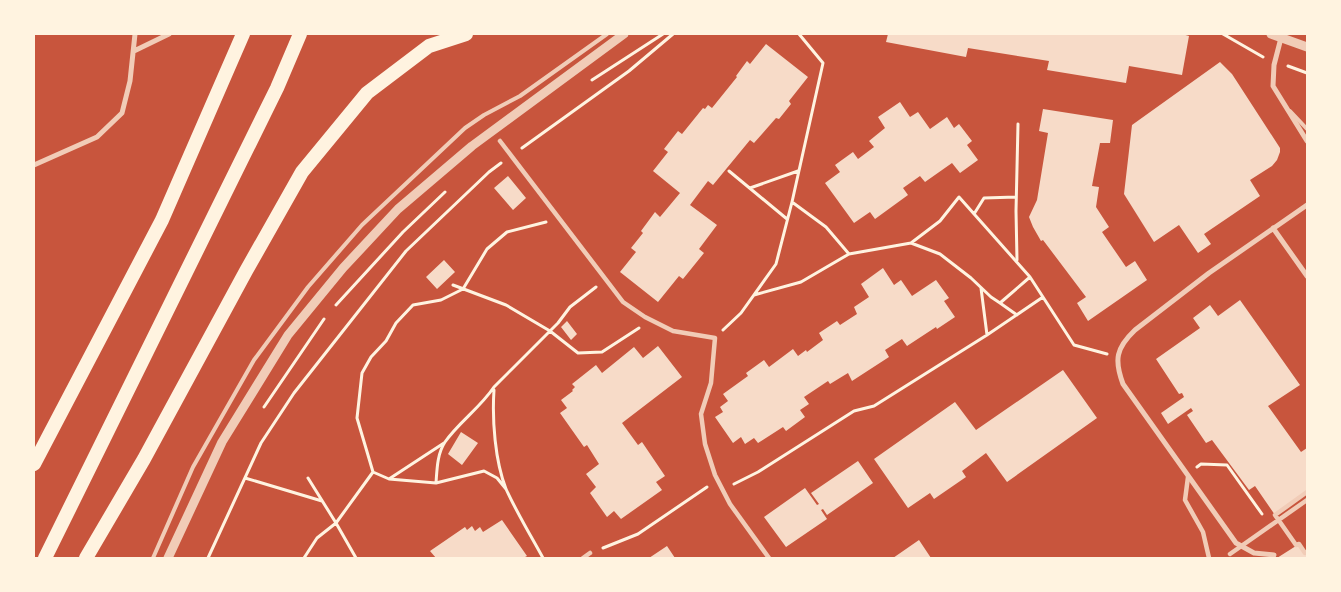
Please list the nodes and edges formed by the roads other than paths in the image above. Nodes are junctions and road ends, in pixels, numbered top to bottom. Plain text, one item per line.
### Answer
1 (135, 34) edge
2 (169, 34) edge
3 (243, 34) edge
4 (300, 34) edge
5 (466, 34) edge
6 (607, 34) edge
7 (624, 34) edge
8 (1271, 34) edge
9 (1282, 36) edge
10 (1307, 47) edge
11 (134, 51) junction
12 (1289, 110) junction
13 (1307, 129) edge
14 (500, 141) dead end
15 (1307, 141) edge
16 (34, 165) edge
17 (1307, 205) edge
18 (1273, 228) junction
19 (1307, 276) edge
20 (34, 464) edge
21 (1188, 477) junction
22 (1307, 492) edge
23 (1307, 500) edge
24 (1277, 518) junction
25 (1307, 552) edge
26 (590, 553) road end
27 (1230, 554) dead end
28 (1274, 555) dead end
29 (46, 558) edge
30 (86, 558) edge
31 (153, 558) edge
32 (168, 558) edge
33 (583, 558) edge
34 (768, 558) edge
35 (1209, 558) edge

1 - 11 street
2 - 11 street
3 - 20 highway
4 - 29 highway
5 - 30 highway
6 - 31 lane
7 - 32 street
8 - 9 street
9 - 10 street
9 - 12 street
11 - 16 street
12 - 13 lane
12 - 15 street
14 - 34 street
17 - 18 street
18 - 19 street
18 - 21 street
21 - 28 street
21 - 35 street
22 - 24 street
23 - 24 street
24 - 25 street
24 - 27 street
26 - 33 street

